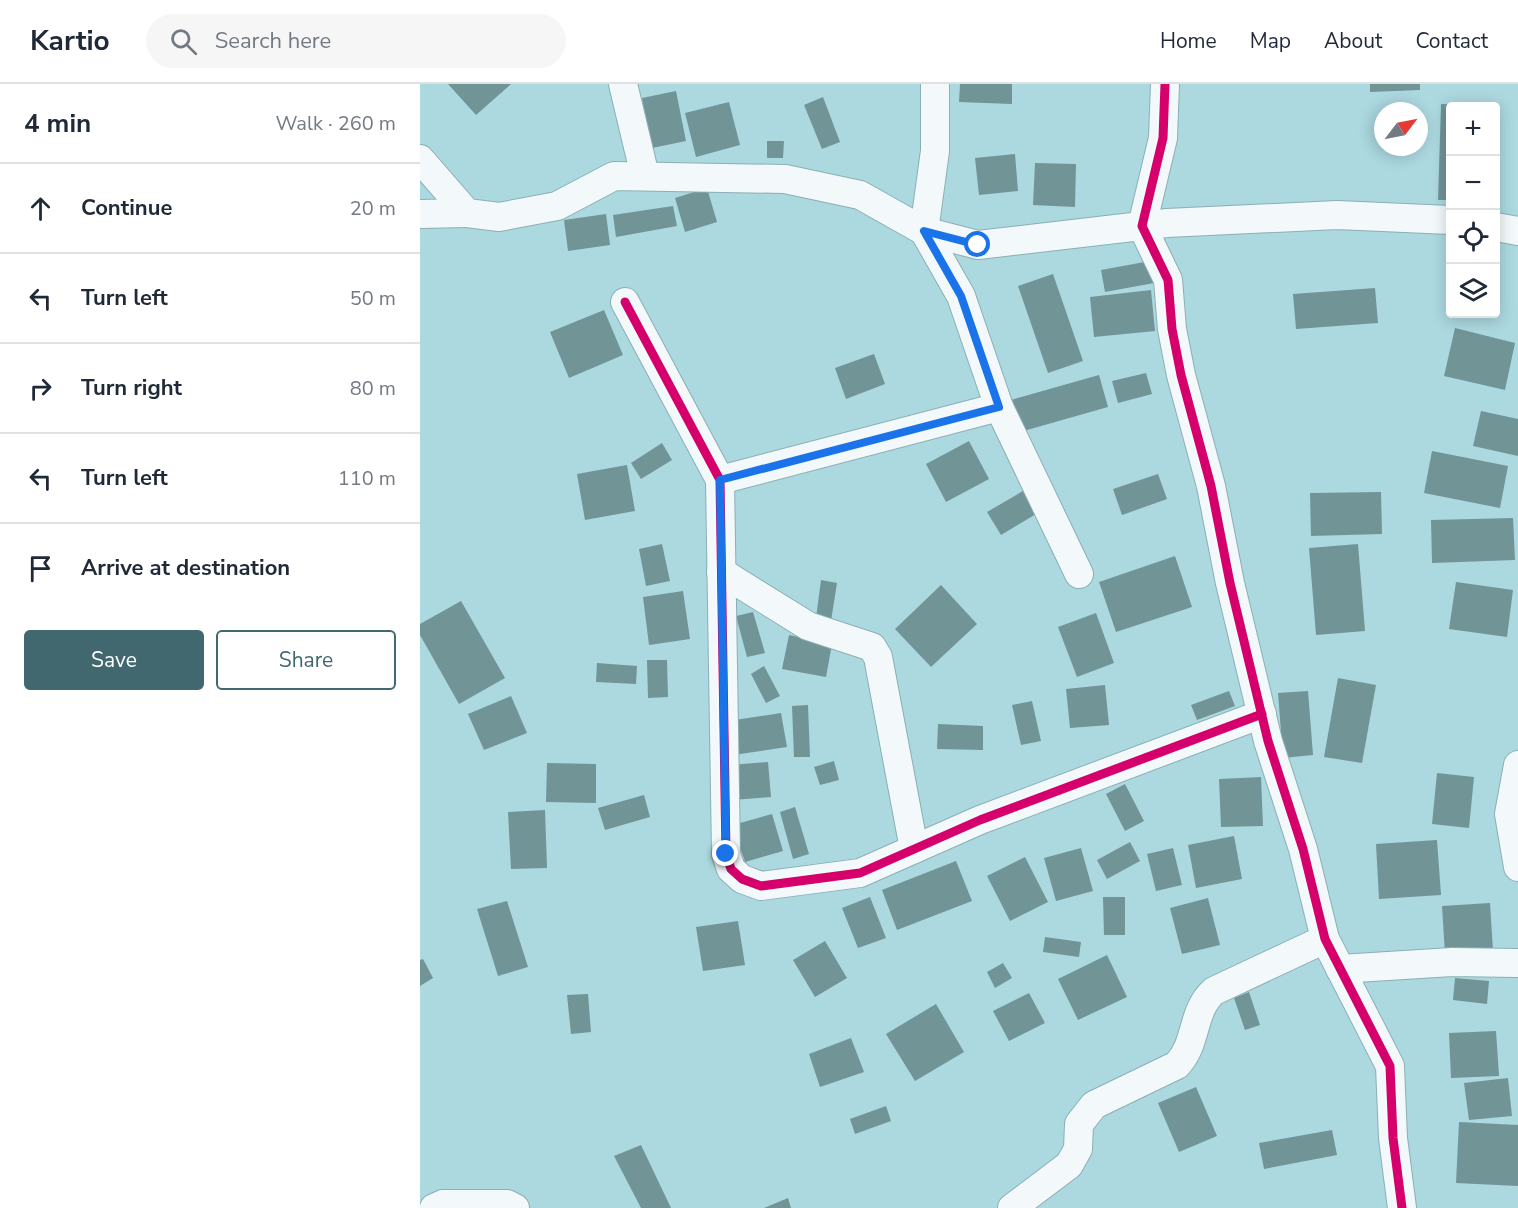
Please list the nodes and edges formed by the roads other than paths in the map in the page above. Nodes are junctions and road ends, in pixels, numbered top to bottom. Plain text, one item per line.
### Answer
1 (623, 84) edge
2 (935, 84) edge
3 (1166, 84) edge
4 (420, 159) edge
5 (645, 176) junction
6 (467, 213) junction
7 (420, 214) edge
8 (1446, 220) edge
9 (1142, 226) junction
10 (1500, 228) edge
11 (924, 231) junction
12 (1518, 231) edge
13 (625, 302) dead end
14 (999, 407) junction
15 (720, 480) junction
16 (721, 572) junction
17 (1078, 574) dead end
18 (1262, 714) junction
19 (1518, 765) edge
20 (914, 849) junction
21 (1518, 867) edge
22 (1325, 939) junction
23 (1518, 963) edge
24 (1340, 969) junction
25 (434, 1208) edge
26 (515, 1208) edge
27 (1012, 1208) edge
28 (1402, 1208) edge

1 - 5 street
2 - 11 street
3 - 9 street
4 - 6 street
5 - 6 street
5 - 11 street
6 - 7 street
8 - 9 street
9 - 11 street
9 - 18 street
10 - 12 street
11 - 14 street
13 - 15 street
14 - 15 street
14 - 17 street
15 - 16 street
16 - 20 street
16 - 20 street
18 - 20 street
18 - 22 street
19 - 21 street
22 - 24 street
22 - 27 street
23 - 24 street
24 - 28 street
25 - 26 street

